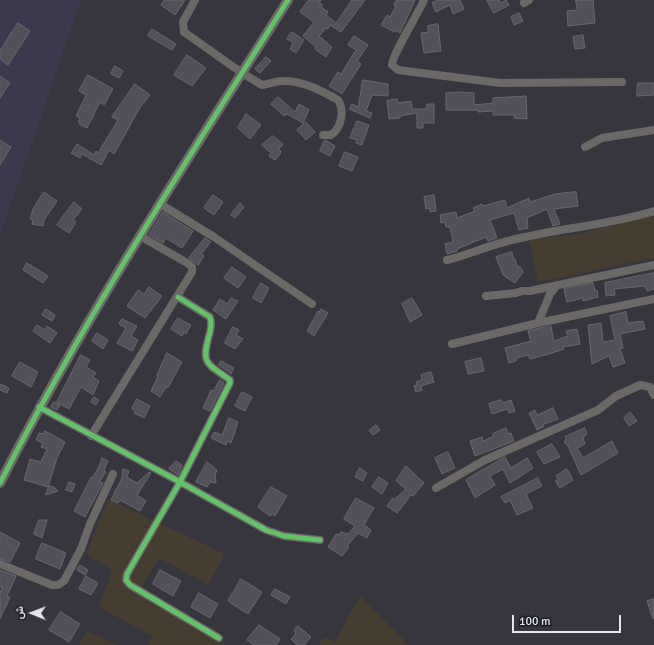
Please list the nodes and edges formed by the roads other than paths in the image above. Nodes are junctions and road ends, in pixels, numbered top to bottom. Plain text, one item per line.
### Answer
1 (195, 0) edge
2 (288, 0) edge
3 (424, 0) edge
4 (242, 73) junction
5 (622, 82) dead end
6 (654, 130) edge
7 (323, 135) dead end
8 (585, 147) dead end
9 (160, 204) junction
10 (654, 211) edge
11 (140, 236) junction
12 (447, 260) dead end
13 (654, 265) edge
14 (557, 285) junction
15 (486, 296) dead end
16 (178, 297) junction
17 (654, 299) edge
18 (312, 304) dead end
19 (538, 323) junction
20 (452, 344) dead end
21 (654, 395) edge
22 (39, 407) junction
23 (91, 436) junction
24 (113, 474) dead end
25 (1, 480) edge
26 (180, 482) junction
27 (436, 488) dead end
28 (320, 540) dead end
29 (0, 564) edge
30 (219, 638) dead end

1 - 4 street
2 - 4 street
3 - 5 street
4 - 7 street
4 - 9 street
6 - 8 street
9 - 11 street
9 - 18 street
10 - 12 street
11 - 16 street
11 - 22 street
13 - 14 street
14 - 15 street
14 - 19 street
16 - 23 street
16 - 26 street
17 - 19 street
19 - 20 street
21 - 27 street
22 - 23 street
22 - 25 street
23 - 26 street
24 - 29 street
26 - 28 street
26 - 30 street

